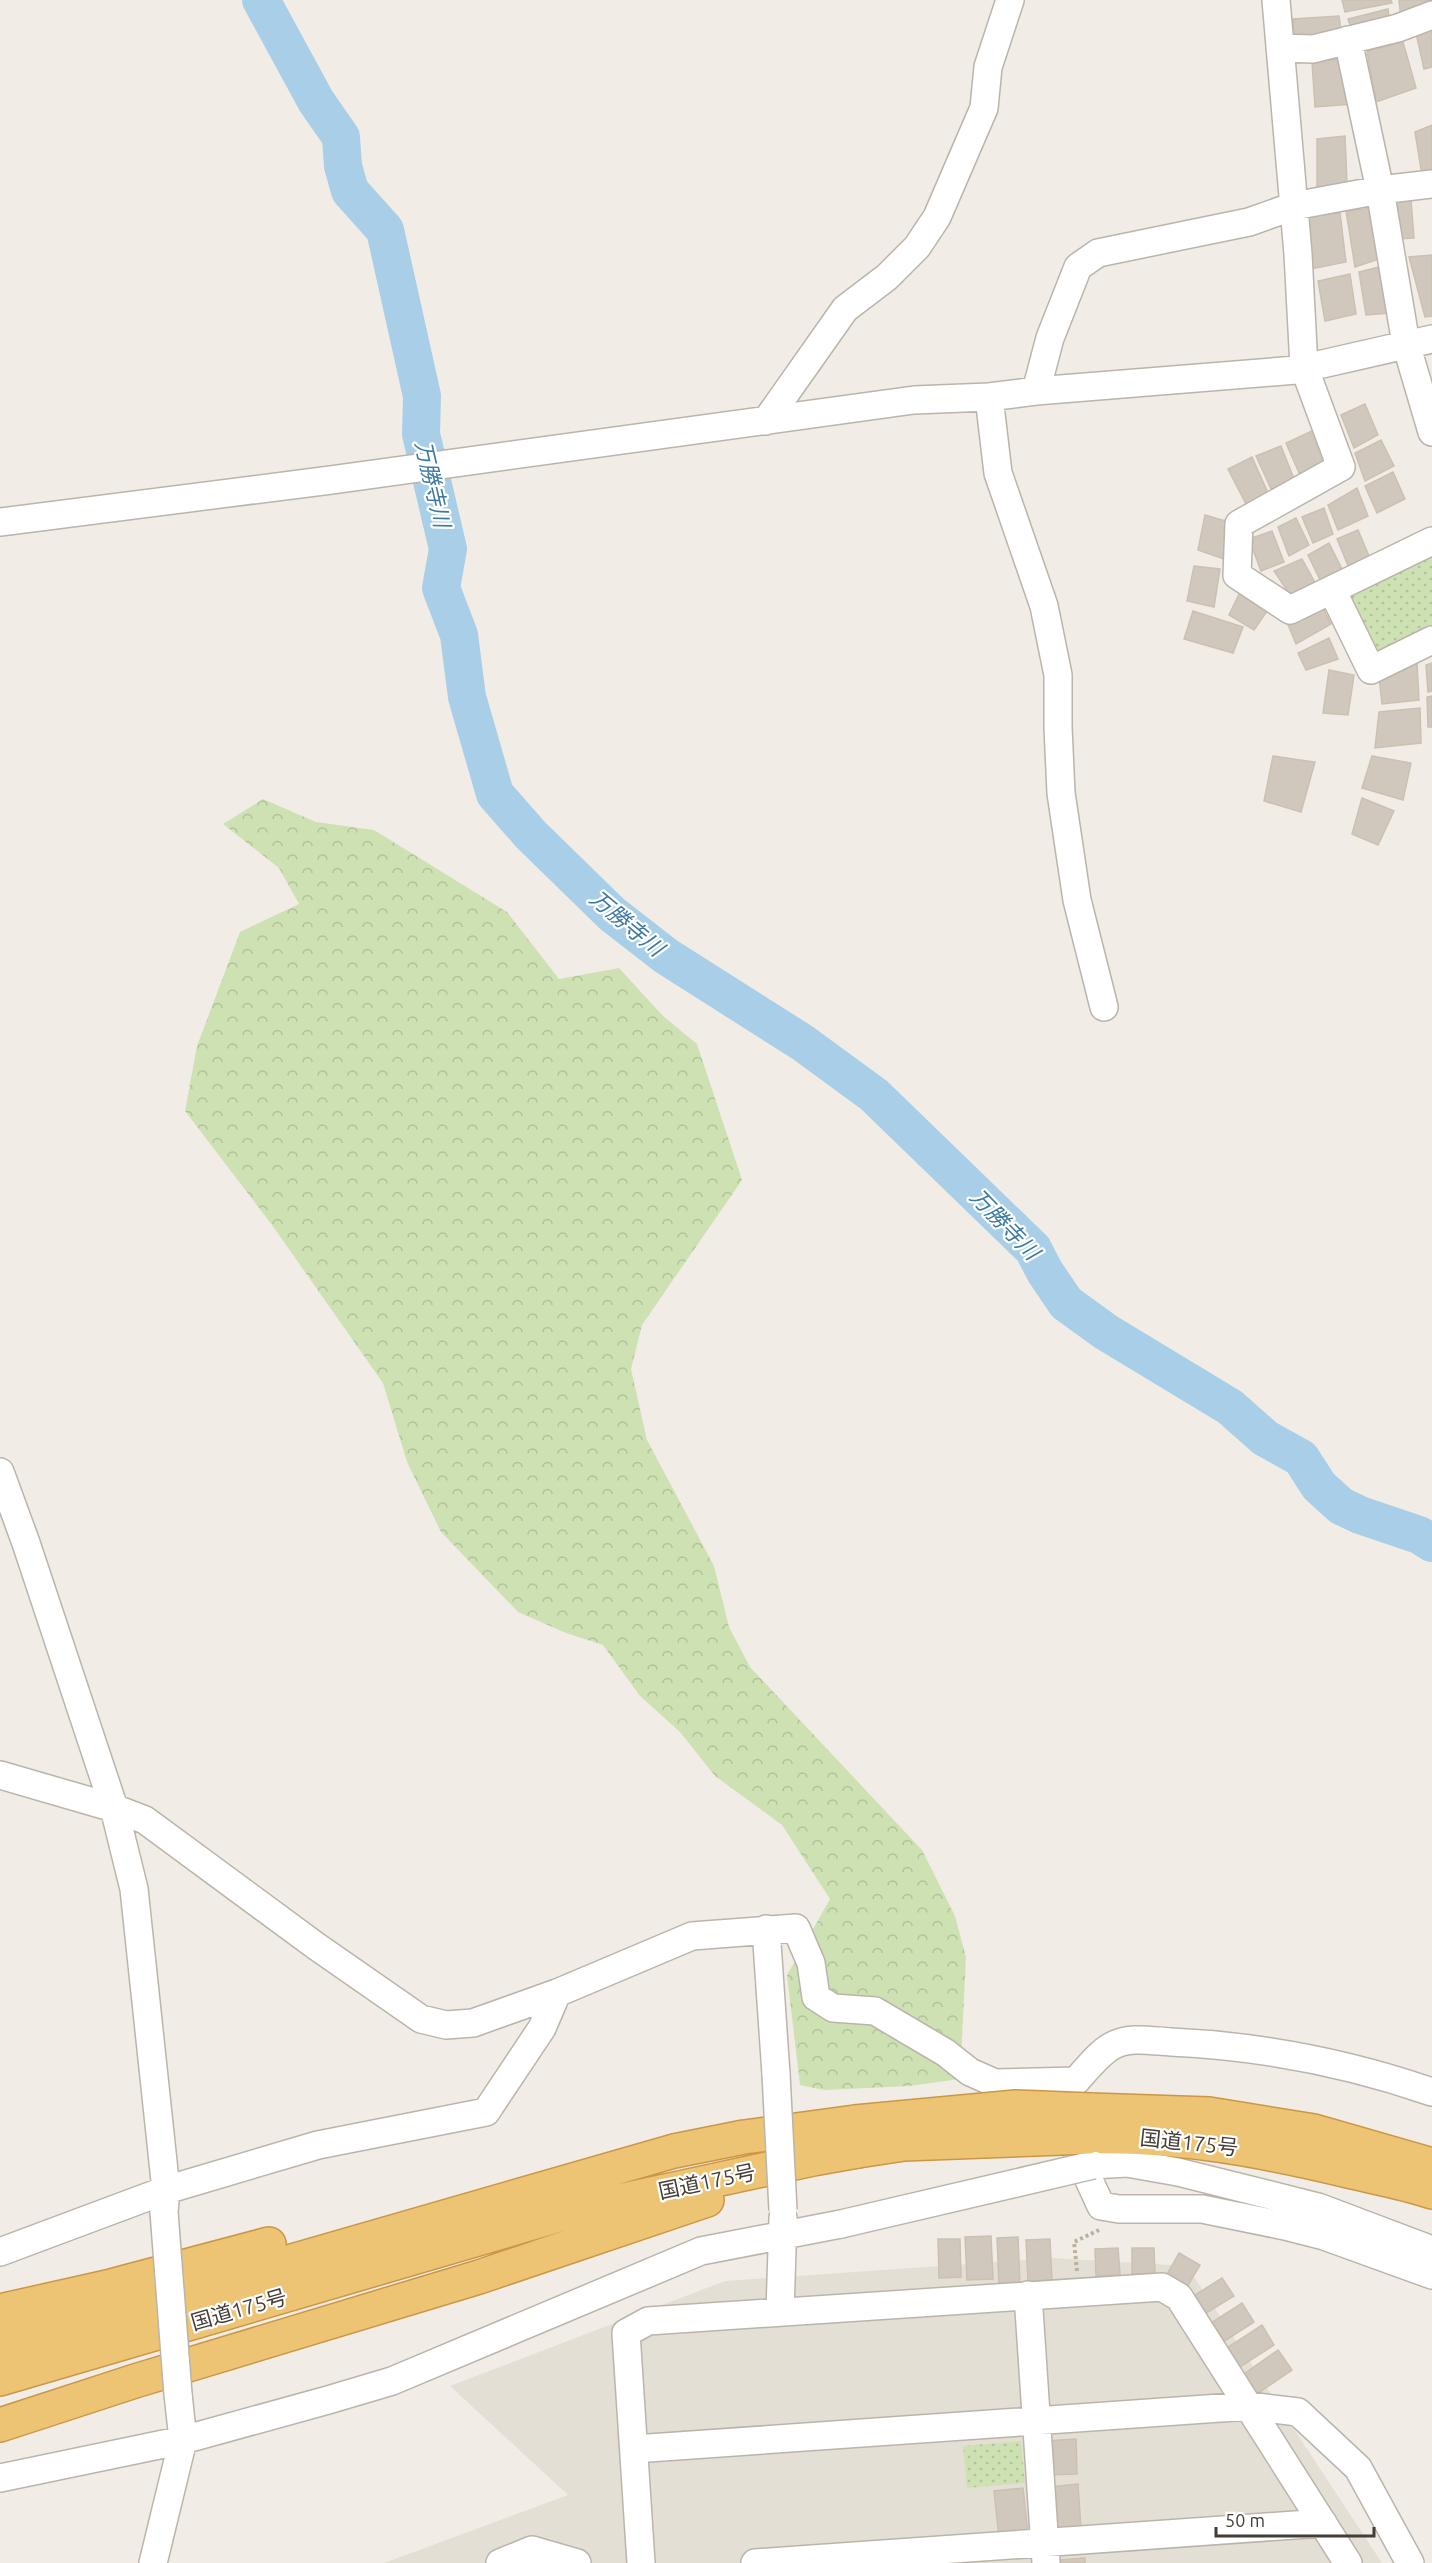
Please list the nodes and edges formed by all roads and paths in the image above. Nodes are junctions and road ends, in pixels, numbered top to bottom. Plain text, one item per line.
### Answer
1 (1010, 0) edge
2 (1276, 0) edge
3 (1432, 15) edge
4 (1348, 40) junction
5 (1280, 48) junction
6 (1432, 184) edge
7 (1380, 190) junction
8 (1294, 206) junction
9 (1432, 339) edge
10 (1406, 344) junction
11 (1304, 366) junction
12 (1036, 391) junction
13 (989, 397) junction
14 (766, 421) junction
15 (1432, 432) edge
16 (0, 522) edge
17 (1432, 541) edge
18 (1332, 590) junction
19 (1432, 640) edge
20 (1104, 1007) dead end
21 (0, 1473) edge
22 (0, 1775) edge
23 (114, 1808) junction
24 (766, 1929) junction
25 (557, 1993) junction
26 (1076, 2081) junction
27 (1432, 2092) edge
28 (857, 2136) junction
29 (744, 2137) junction
30 (1090, 2137) junction
31 (813, 2159) junction
32 (1432, 2164) edge
33 (1432, 2193) edge
34 (165, 2201) junction
35 (783, 2223) junction
36 (1432, 2250) edge
37 (0, 2252) edge
38 (1432, 2275) edge
39 (1028, 2295) junction
40 (0, 2311) edge
41 (780, 2312) junction
42 (0, 2345) edge
43 (0, 2379) edge
44 (1248, 2406) junction
45 (1035, 2421) junction
46 (0, 2425) edge
47 (183, 2440) junction
48 (634, 2449) junction
49 (0, 2478) edge
50 (1323, 2523) junction
51 (1046, 2553) edge
52 (153, 2563) edge
53 (500, 2563) edge
54 (577, 2563) edge
55 (641, 2563) edge
56 (755, 2563) edge
57 (1348, 2563) edge
58 (1410, 2563) edge

1 - 14 street
2 - 5 street
3 - 4 street
4 - 5 street
4 - 7 street
5 - 8 street
6 - 7 street
7 - 8 street
7 - 10 street
8 - 11 street
8 - 12 street
9 - 10 street
10 - 11 street
10 - 15 street
11 - 12 street
11 - 18 street
12 - 13 street
13 - 14 street
13 - 20 street
14 - 16 street
17 - 18 street
18 - 19 street
21 - 23 street
22 - 23 street
23 - 25 street
23 - 34 street
24 - 25 street
24 - 26 street
24 - 35 street, bridge
25 - 34 street
26 - 27 street
26 - 38 street
28 - 29 highway, 国道175号
28 - 30 highway, 国道175号, bridge
28 - 31 highway, 国道175号
29 - 40 highway
29 - 42 highway, 国道175号
30 - 32 highway, 国道175号
30 - 33 highway, 国道175号
30 - 35 street, bridge
30 - 36 street
31 - 43 highway, 国道175号
31 - 46 highway
34 - 37 street
34 - 47 street, bridge
35 - 41 street
35 - 47 street
39 - 41 street
39 - 44 street
39 - 45 street
41 - 48 street
44 - 45 street
44 - 50 street
44 - 58 street
45 - 48 street
45 - 51 street
47 - 49 street
47 - 52 street
48 - 55 street
50 - 51 street
50 - 57 street
51 - 56 street
53 - 54 street

